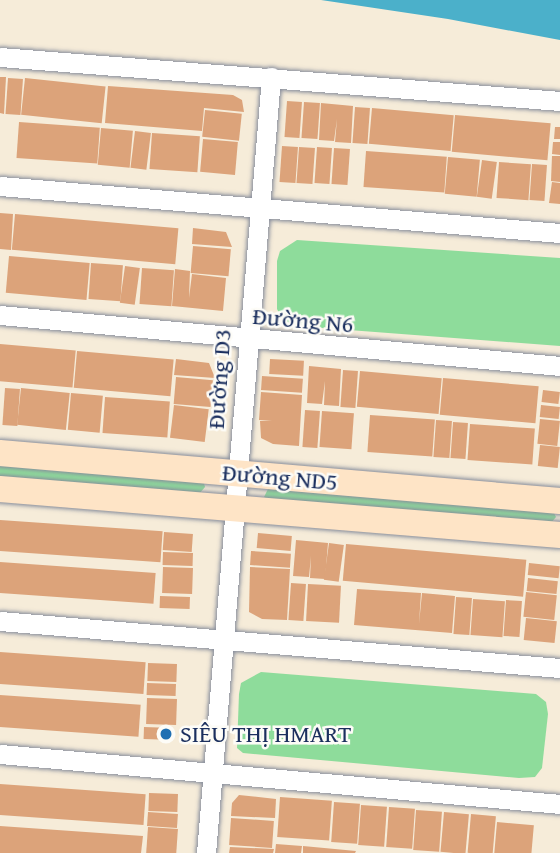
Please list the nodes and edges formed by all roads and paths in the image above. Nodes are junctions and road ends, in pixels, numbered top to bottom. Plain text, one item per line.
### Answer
1 (0, 57) edge
2 (271, 77) junction
3 (560, 101) edge
4 (0, 186) edge
5 (259, 210) junction
6 (560, 233) edge
7 (0, 315) edge
8 (246, 340) junction
9 (560, 366) edge
10 (0, 453) edge
11 (236, 474) junction
12 (0, 489) edge
13 (560, 501) edge
14 (234, 509) junction
15 (560, 535) edge
16 (0, 621) edge
17 (224, 641) junction
18 (560, 668) edge
19 (0, 754) edge
20 (212, 772) junction
21 (560, 804) edge
22 (206, 853) edge

1 - 2 street
2 - 3 street
2 - 5 street, Đường D3
4 - 5 street
5 - 6 street
5 - 8 street, Đường D3
7 - 8 street, Đường N6
8 - 9 street, Đường N6
8 - 11 street, Đường D3
10 - 11 street, Đường ND5
11 - 13 street, Đường ND5
11 - 14 street, Đường D3
12 - 14 street, Đường ND5
14 - 15 street, Đường ND5
14 - 17 street, Đường D3
16 - 17 street
17 - 18 street
17 - 20 street, Đường D3
19 - 20 street
20 - 21 street
20 - 22 street, Đường D3

